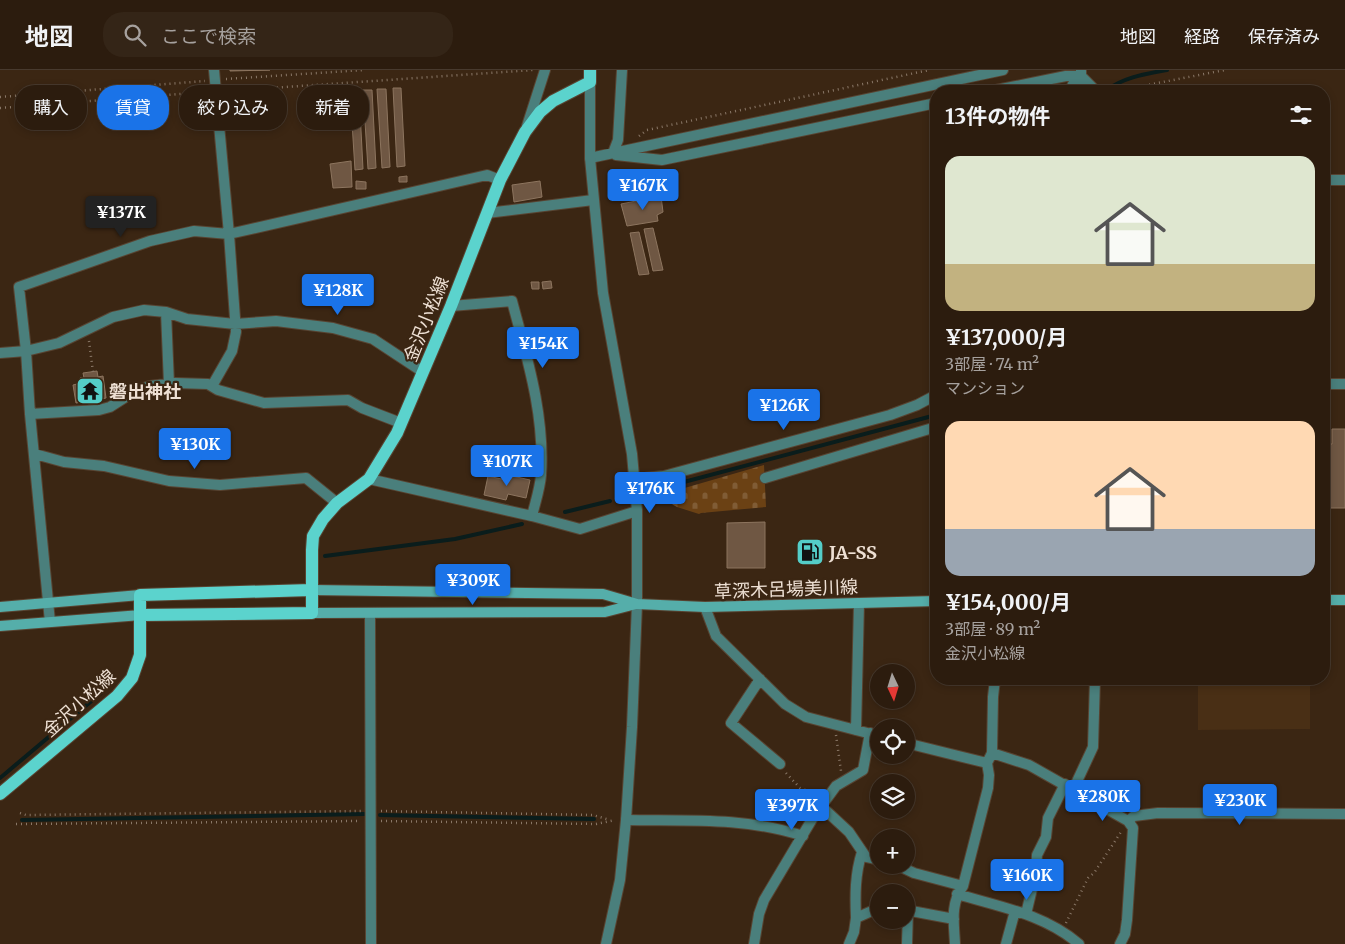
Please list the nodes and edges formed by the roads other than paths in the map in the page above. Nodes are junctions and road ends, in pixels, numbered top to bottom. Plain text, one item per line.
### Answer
1 (545, 70) edge
2 (622, 70) edge
3 (1003, 70) edge
4 (215, 75) edge
5 (590, 76) edge
6 (1083, 76) edge
7 (933, 85) edge
8 (1021, 85) edge
9 (1073, 85) edge
10 (930, 86) edge
11 (930, 104) edge
12 (525, 132) junction
13 (611, 154) junction
14 (590, 158) junction
15 (500, 180) junction
16 (1330, 180) edge
17 (1345, 180) edge
18 (593, 200) junction
19 (487, 213) junction
20 (229, 234) junction
21 (451, 306) junction
22 (166, 312) junction
23 (235, 324) junction
24 (26, 351) junction
25 (0, 353) edge
26 (423, 372) junction
27 (169, 384) junction
28 (1330, 384) edge
29 (1345, 384) edge
30 (212, 386) junction
31 (930, 398) edge
32 (30, 414) junction
33 (401, 423) junction
34 (930, 428) edge
35 (35, 454) junction
36 (765, 478) dead end
37 (369, 479) junction
38 (635, 479) junction
39 (338, 503) junction
40 (638, 512) junction
41 (532, 516) junction
42 (311, 590) junction
43 (140, 595) junction
44 (1330, 600) edge
45 (1345, 600) edge
46 (930, 601) edge
47 (49, 603) junction
48 (859, 603) junction
49 (637, 604) junction
50 (0, 607) edge
51 (705, 607) junction
52 (312, 613) junction
53 (370, 613) junction
54 (141, 615) junction
55 (50, 622) junction
56 (0, 626) edge
57 (760, 679) junction
58 (994, 685) edge
59 (1095, 685) edge
60 (856, 730) junction
61 (870, 733) edge
62 (915, 745) edge
63 (870, 747) edge
64 (990, 758) junction
65 (780, 764) road end
66 (1069, 787) junction
67 (0, 794) edge
68 (825, 803) junction
69 (1345, 814) edge
70 (626, 820) junction
71 (1128, 821) junction
72 (803, 836) junction
73 (862, 852) junction
74 (870, 859) edge
75 (915, 873) edge
76 (960, 890) junction
77 (915, 911) edge
78 (1015, 911) junction
79 (870, 912) edge
80 (1026, 914) junction
81 (856, 918) junction
82 (954, 918) junction
83 (907, 929) edge
84 (372, 944) edge
85 (606, 944) edge
86 (754, 944) edge
87 (849, 944) edge
88 (907, 944) edge
89 (955, 944) edge
90 (1006, 944) edge
91 (1079, 944) edge
92 (1120, 944) edge

1 - 12 street
2 - 13 street
3 - 7 street
4 - 20 street
5 - 12 main road, 金沢小松線
5 - 14 street
6 - 8 street
6 - 9 street
10 - 13 street
11 - 13 street
12 - 15 main road, 金沢小松線
13 - 14 street
14 - 18 street
15 - 19 main road, 金沢小松線
15 - 20 street
16 - 17 street
18 - 19 street
18 - 38 street
19 - 21 main road, 金沢小松線
20 - 23 street
20 - 24 street
21 - 26 main road, 金沢小松線
21 - 41 street
22 - 23 street
22 - 24 street
22 - 27 street
23 - 26 street
23 - 30 street
24 - 25 street
24 - 32 street
26 - 33 main road, 金沢小松線
27 - 30 street
27 - 32 street
28 - 29 street
30 - 33 street
31 - 38 street
32 - 35 street
33 - 37 main road, 金沢小松線
34 - 36 street
35 - 39 street
35 - 47 street
37 - 39 main road, 金沢小松線
37 - 41 street
38 - 40 street
39 - 42 main road, 金沢小松線
40 - 41 street
40 - 49 street
42 - 43 main road
42 - 49 main road, 草深木呂場美川線
42 - 52 main road, 金沢小松線
43 - 47 main road
43 - 54 main road, 金沢小松線
44 - 45 main road
46 - 48 main road, 草深木呂場美川線
47 - 50 main road
47 - 55 street
48 - 51 main road, 草深木呂場美川線
48 - 60 street
49 - 51 main road, 草深木呂場美川線
49 - 53 main road, 草深木呂場美川線
49 - 70 street
51 - 57 street
52 - 53 main road, 草深木呂場美川線
52 - 54 main road
53 - 84 street
54 - 55 main road
54 - 67 main road, 金沢小松線
55 - 56 main road
57 - 60 street
57 - 65 street
58 - 64 street
59 - 66 street
60 - 61 street
62 - 64 street
63 - 68 street
64 - 66 street
64 - 76 street
66 - 71 street
66 - 80 street
68 - 72 street
68 - 73 street
69 - 71 street
70 - 72 street
70 - 85 street
71 - 92 street
72 - 86 street
73 - 74 street
73 - 81 street
75 - 76 street
76 - 78 street
76 - 82 street
77 - 82 street
78 - 80 street
78 - 90 street
79 - 81 street
80 - 91 street
81 - 87 street
82 - 89 street
83 - 88 street

